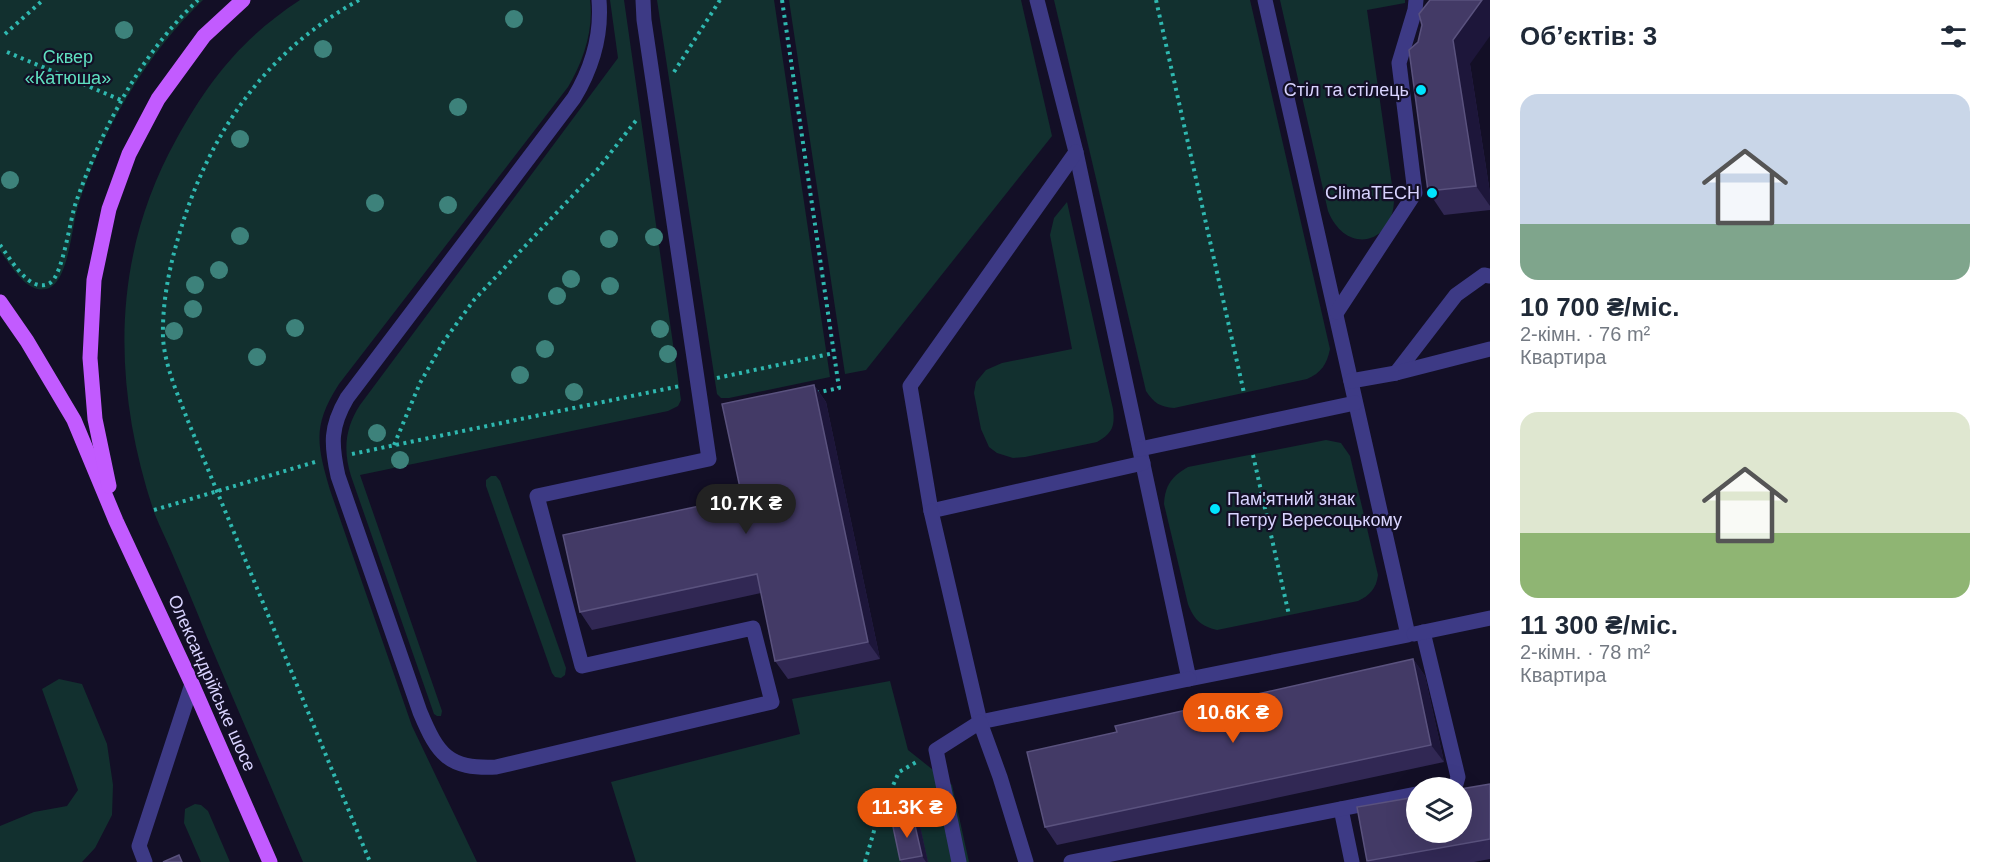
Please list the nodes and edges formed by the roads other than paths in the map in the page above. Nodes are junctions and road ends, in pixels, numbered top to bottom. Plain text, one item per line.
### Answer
1 (243, 0) edge
2 (598, 0) edge
3 (643, 0) edge
4 (1037, 0) edge
5 (1265, 0) edge
6 (1416, 0) edge
7 (1076, 152) junction
8 (1490, 276) edge
9 (0, 302) edge
10 (1337, 312) junction
11 (1490, 349) edge
12 (1396, 373) junction
13 (1351, 381) junction
14 (1356, 403) junction
15 (1141, 456) junction
16 (932, 511) junction
17 (116, 521) junction
18 (1490, 618) edge
19 (1416, 633) junction
20 (1190, 679) junction
21 (192, 684) junction
22 (980, 722) junction
23 (1458, 777) edge
24 (1406, 796) edge
25 (1341, 809) junction
26 (146, 862) edge
27 (270, 862) edge
28 (959, 862) edge
29 (1026, 862) edge
30 (1071, 862) edge
31 (1352, 862) edge

1 - 17 main road
2 - 3 lane
4 - 7 lane
5 - 10 lane
6 - 10 lane
7 - 15 lane
7 - 16 lane
8 - 12 lane
9 - 17 main road
10 - 13 lane
11 - 12 lane
12 - 13 lane
13 - 14 lane
14 - 15 lane
14 - 19 lane
15 - 16 lane
15 - 20 lane
16 - 22 lane
17 - 21 main road, Олександрійське шосе
18 - 19 lane
19 - 20 lane
19 - 23 lane
20 - 22 lane
21 - 26 lane
21 - 27 main road, Олександрійське шосе
22 - 28 lane
22 - 29 lane
24 - 25 lane
25 - 30 lane
25 - 31 lane

